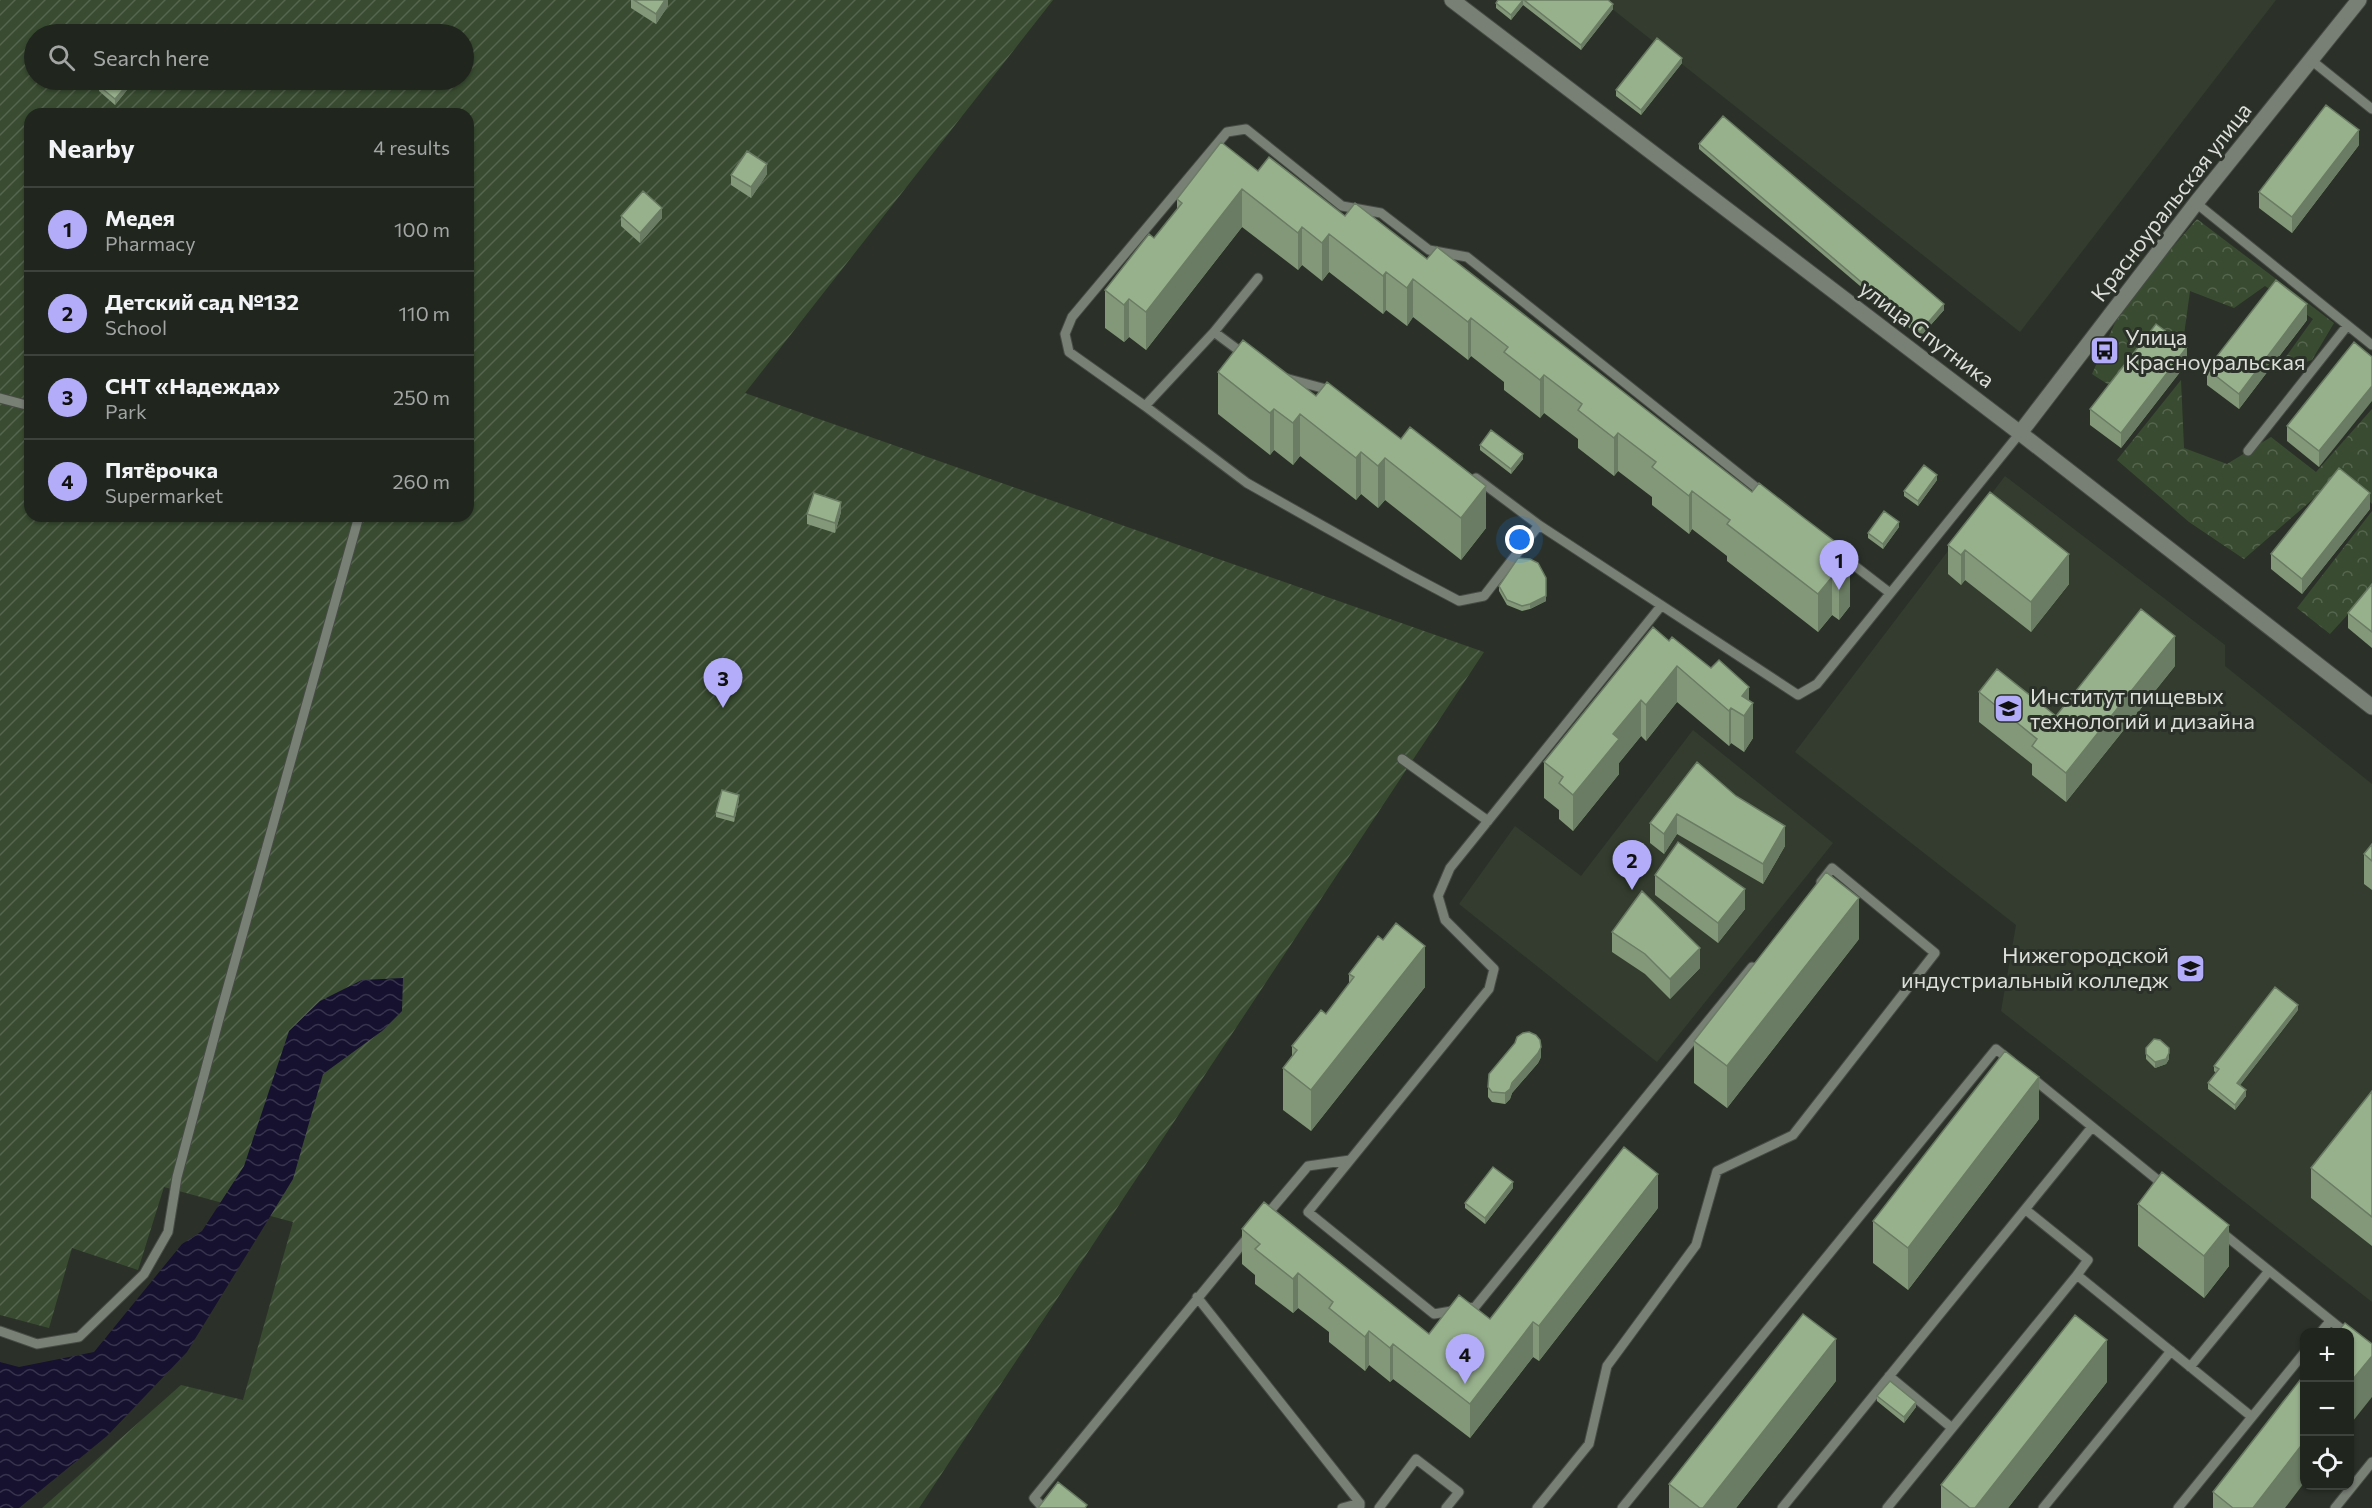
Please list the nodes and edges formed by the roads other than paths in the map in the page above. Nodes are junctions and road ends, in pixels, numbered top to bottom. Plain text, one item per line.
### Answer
1 (1452, 0) edge
2 (2360, 0) edge
3 (2312, 60) junction
4 (2372, 109) edge
5 (2196, 203) junction
6 (1258, 278) dead end
7 (2347, 326) junction
8 (1214, 332) junction
9 (2372, 345) edge
10 (1251, 360) edge
11 (1270, 374) edge
12 (1335, 396) edge
13 (0, 398) edge
14 (24, 404) edge
15 (1145, 406) junction
16 (2020, 433) junction
17 (2248, 451) dead end
18 (1463, 469) edge
19 (1770, 498) edge
20 (357, 522) edge
21 (1539, 525) junction
22 (1834, 549) edge
23 (1890, 593) junction
24 (1661, 606) junction
25 (2372, 707) edge
26 (1402, 759) dead end
27 (1488, 821) junction
28 (1818, 886) edge
29 (1758, 959) edge
30 (2092, 1127) junction
31 (1350, 1160) junction
32 (2170, 1191) edge
33 (2026, 1210) junction
34 (2215, 1227) edge
35 (2269, 1271) junction
36 (2077, 1275) junction
37 (1197, 1297) junction
38 (2330, 1321) junction
39 (2324, 1328) edge
40 (2340, 1328) edge
41 (0, 1331) edge
42 (2171, 1351) junction
43 (2300, 1358) edge
44 (2190, 1367) junction
45 (1889, 1376) junction
46 (2252, 1417) junction
47 (1952, 1428) junction
48 (2372, 1462) edge
49 (1360, 1505) edge
50 (1042, 1508) edge
51 (1342, 1508) edge
52 (1379, 1508) edge
53 (1446, 1508) edge
54 (1537, 1508) edge
55 (1622, 1508) edge
56 (1782, 1508) edge
57 (1887, 1508) edge
58 (2043, 1508) edge
59 (2178, 1508) edge
60 (2335, 1508) edge

1 - 16 street, улица Спутника
2 - 3 street, Красноуральская улица
3 - 4 lane
3 - 5 street, Красноуральская улица
5 - 7 lane
5 - 16 street, Красноуральская улица
6 - 8 lane
7 - 9 lane
7 - 17 lane
8 - 10 lane
8 - 15 lane
11 - 12 lane
13 - 14 lane
15 - 19 lane
15 - 21 lane
16 - 23 lane
16 - 25 street, улица Спутника
18 - 21 lane
20 - 41 lane
21 - 24 lane
22 - 23 lane
23 - 24 lane
24 - 27 lane
26 - 27 lane
27 - 31 lane
28 - 54 lane
29 - 31 lane
30 - 32 lane
30 - 33 lane
30 - 55 lane
31 - 37 lane
33 - 36 lane
33 - 45 lane
34 - 35 lane
35 - 38 lane
35 - 44 lane
36 - 42 lane
36 - 47 lane
37 - 49 lane
37 - 50 lane
38 - 39 lane
38 - 40 lane
42 - 44 lane
42 - 58 lane
43 - 46 lane
44 - 46 lane
45 - 47 lane
45 - 56 lane
46 - 59 lane
47 - 57 lane
48 - 60 lane
49 - 51 lane
52 - 53 lane

